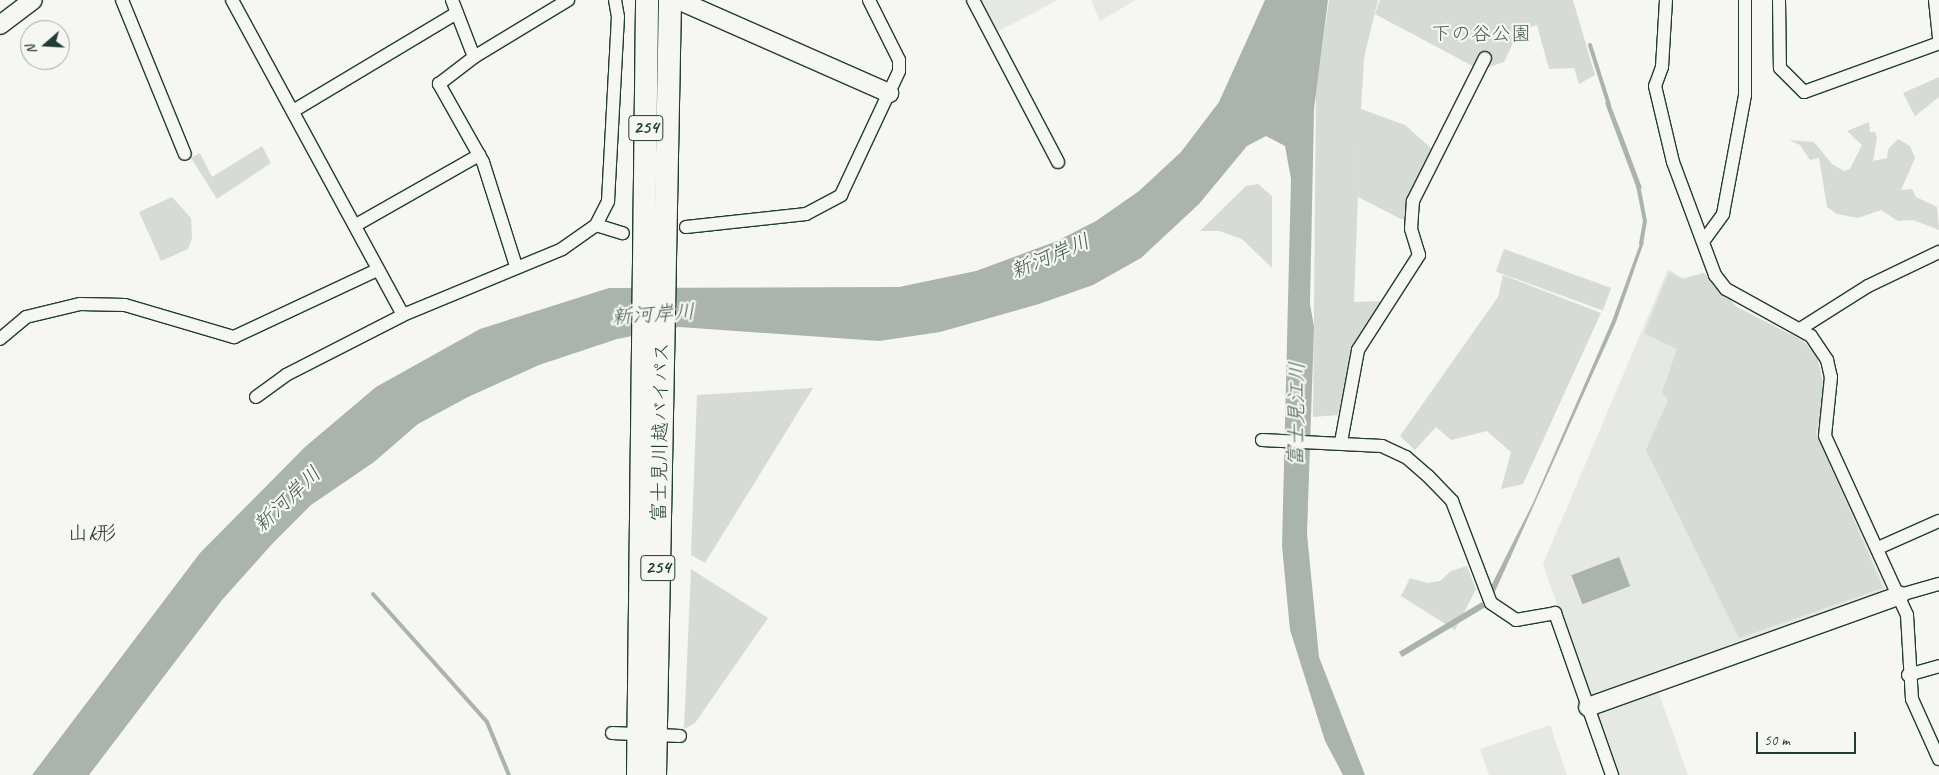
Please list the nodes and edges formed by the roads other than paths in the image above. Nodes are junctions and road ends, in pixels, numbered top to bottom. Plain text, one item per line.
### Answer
1 (34, 0) edge
2 (122, 0) edge
3 (232, 0) edge
4 (452, 0) edge
5 (568, 0) edge
6 (615, 0) edge
7 (647, 0) edge
8 (670, 0) edge
9 (678, 0) edge
10 (869, 0) edge
11 (973, 0) edge
12 (1666, 0) edge
13 (1745, 0) edge
14 (1779, 0) edge
15 (1935, 0) edge
16 (457, 14) junction
17 (0, 25) edge
18 (1939, 39) edge
19 (1939, 43) edge
20 (474, 56) junction
21 (1485, 58) dead end
22 (889, 93) junction
23 (293, 111) junction
24 (185, 154) dead end
25 (478, 155) junction
26 (1058, 162) dead end
27 (356, 225) junction
28 (596, 225) junction
29 (686, 226) dead end
30 (623, 233) dead end
31 (1705, 239) junction
32 (1939, 252) edge
33 (655, 255) junction
34 (516, 266) junction
35 (377, 270) junction
36 (402, 315) junction
37 (1800, 329) junction
38 (0, 339) edge
39 (256, 396) dead end
40 (1262, 440) dead end
41 (1335, 442) junction
42 (1939, 521) edge
43 (1878, 548) junction
44 (1939, 584) edge
45 (1900, 595) junction
46 (1939, 666) edge
47 (1908, 674) junction
48 (1588, 707) junction
49 (612, 733) dead end
50 (647, 733) junction
51 (680, 736) dead end
52 (1939, 759) edge
53 (638, 775) edge
54 (655, 775) edge
55 (1612, 775) edge

1 - 17 street
2 - 24 street
3 - 23 street
4 - 16 street
5 - 20 street
6 - 28 street
7 - 33 highway, 富士見川越バイパス / 254
8 - 33 highway, 富士見川越バイパス / 254
9 - 22 street
10 - 22 street
11 - 26 street
12 - 31 street
13 - 31 street
14 - 19 street
15 - 18 street
16 - 20 street
16 - 23 street
20 - 25 street
21 - 41 street
22 - 29 street
23 - 27 street
25 - 27 street
25 - 34 street
27 - 35 street
28 - 30 street
28 - 34 street
31 - 37 street
32 - 37 street
33 - 50 highway, 富士見川越バイパス / 254
34 - 36 street
35 - 36 street
35 - 38 street
36 - 39 street
37 - 43 street
40 - 41 street
41 - 48 street
42 - 43 street
43 - 45 street
44 - 45 street
45 - 47 street
45 - 48 street
46 - 47 street
47 - 52 street
48 - 55 street
49 - 50 street
50 - 51 street
50 - 53 highway, 富士見川越バイパス / 254
50 - 54 highway, 富士見川越バイパス / 254

